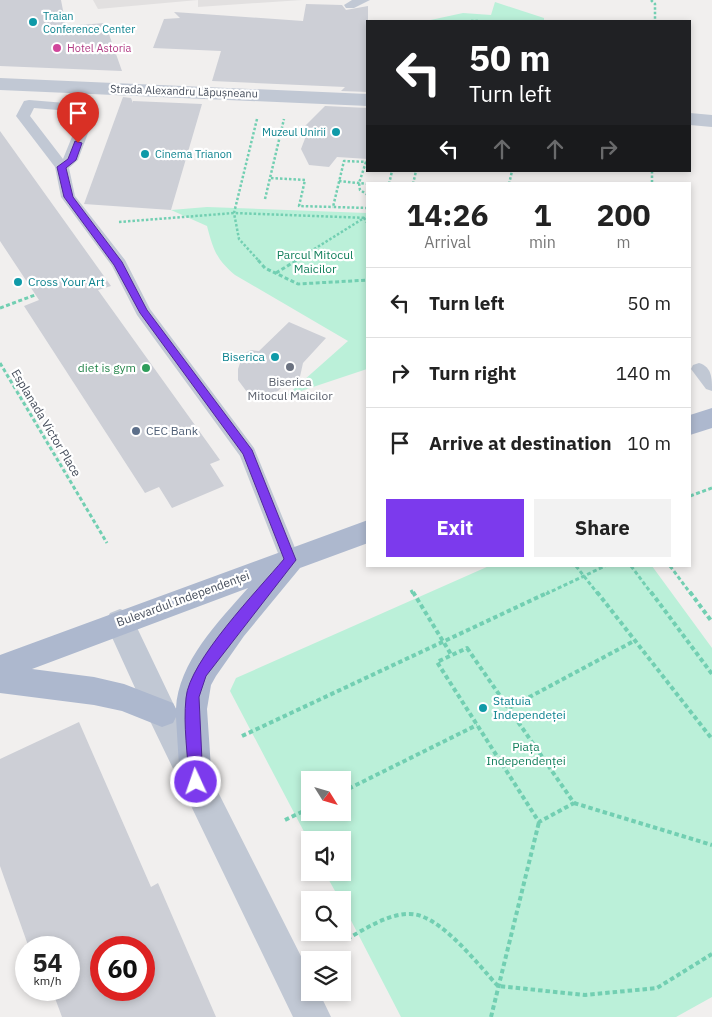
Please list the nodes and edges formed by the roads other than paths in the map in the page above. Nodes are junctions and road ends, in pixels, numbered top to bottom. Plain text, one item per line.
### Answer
1 (364, 0) edge
2 (350, 5) dead end
3 (0, 84) edge
4 (366, 100) edge
5 (691, 119) edge
6 (712, 121) edge
7 (62, 167) junction
8 (699, 369) dead end
9 (712, 385) edge
10 (712, 418) edge
11 (691, 425) edge
12 (366, 532) edge
13 (290, 560) junction
14 (120, 622) junction
15 (0, 668) edge
16 (0, 679) edge
17 (162, 713) junction
18 (196, 782) junction
19 (312, 1017) edge

1 - 2 lane
3 - 4 street, Strada Alexandru Lăpușneanu
5 - 6 street
7 - 7 lane
7 - 13 lane
8 - 9 lane
10 - 11 main road
12 - 13 main road, Bulevardul Independenței
13 - 14 main road, Bulevardul Independenței
13 - 18 main road
14 - 15 main road, Bulevardul Independenței
14 - 17 street
16 - 17 main road
17 - 18 street
18 - 19 street

